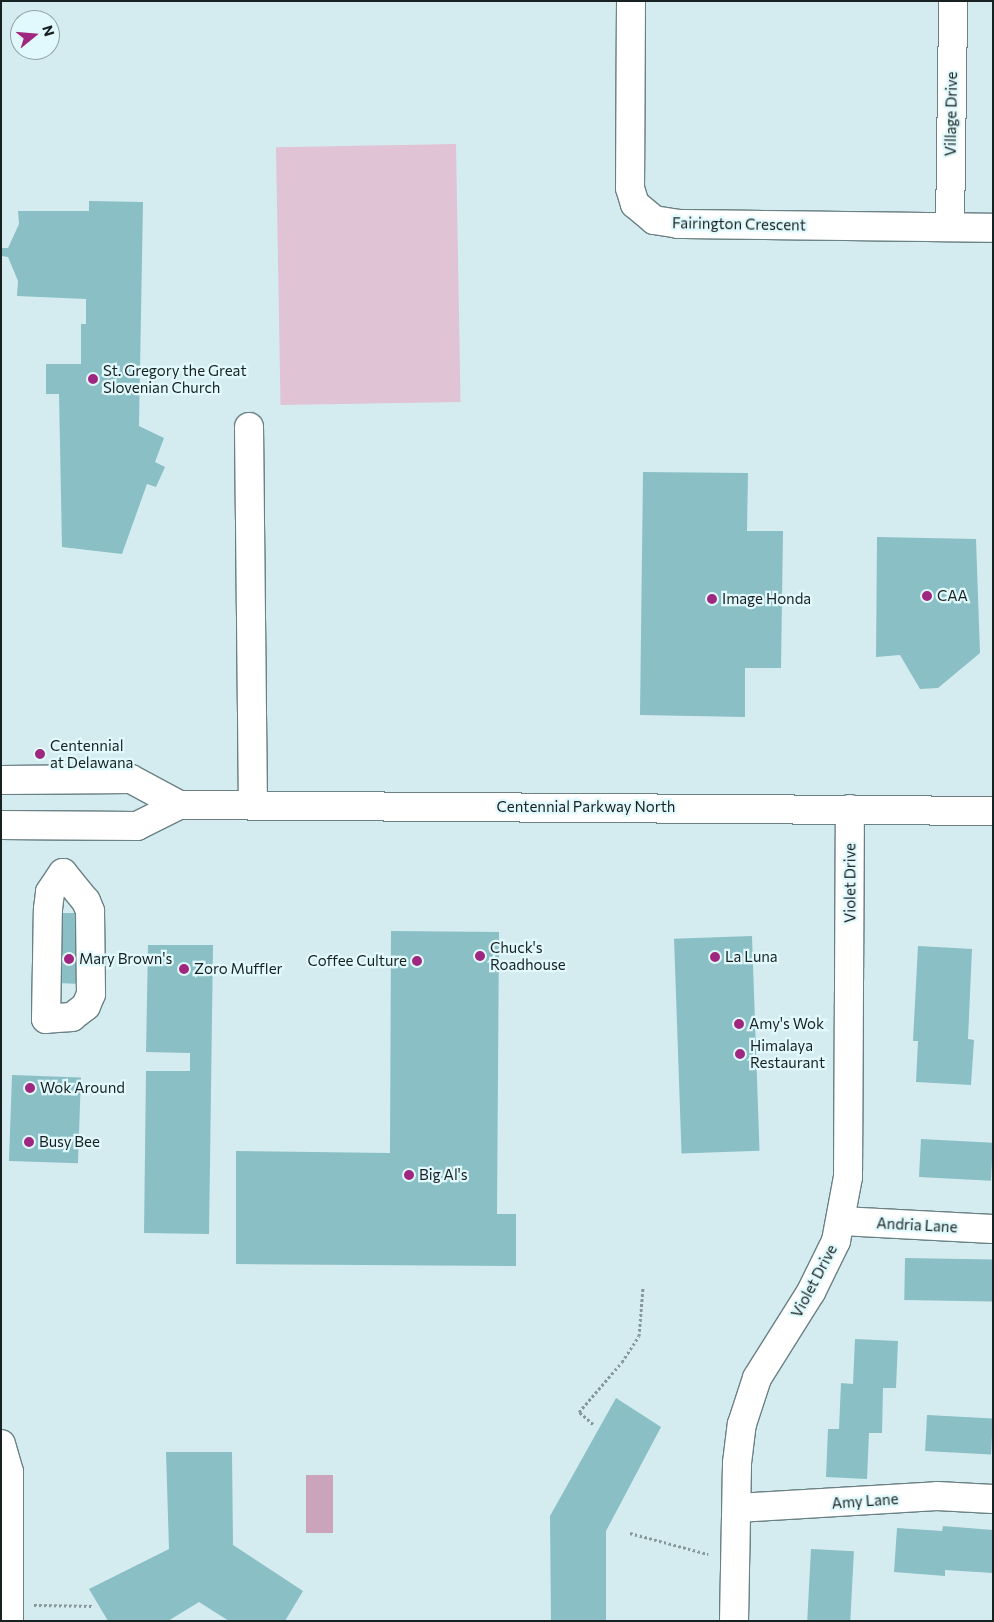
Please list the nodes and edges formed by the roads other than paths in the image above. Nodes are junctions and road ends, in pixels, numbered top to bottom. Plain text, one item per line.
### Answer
1 (631, 1) edge
2 (953, 1) edge
3 (950, 227) junction
4 (993, 228) edge
5 (249, 427) dead end
6 (1, 780) edge
7 (179, 805) junction
8 (253, 805) junction
9 (850, 809) junction
10 (993, 811) edge
11 (1, 824) edge
12 (56, 882) joint
13 (841, 1221) junction
14 (993, 1229) edge
15 (1, 1444) edge
16 (993, 1499) edge
17 (737, 1508) junction
18 (9, 1612) edge
19 (734, 1621) edge

1 - 3 street, Fairington Crescent
2 - 3 street, Village Drive
3 - 4 street, Fairington Crescent
5 - 8 street
6 - 7 street, Centennial Parkway North
7 - 8 street, Centennial Parkway North
7 - 11 street, Centennial Parkway North
8 - 9 street, Centennial Parkway North
9 - 10 street, Centennial Parkway North
9 - 13 street, Violet Drive
12 - 12 street
13 - 14 street, Andria Lane
13 - 17 street, Violet Drive
15 - 18 street
16 - 17 street, Amy Lane
17 - 19 street, Violet Drive

